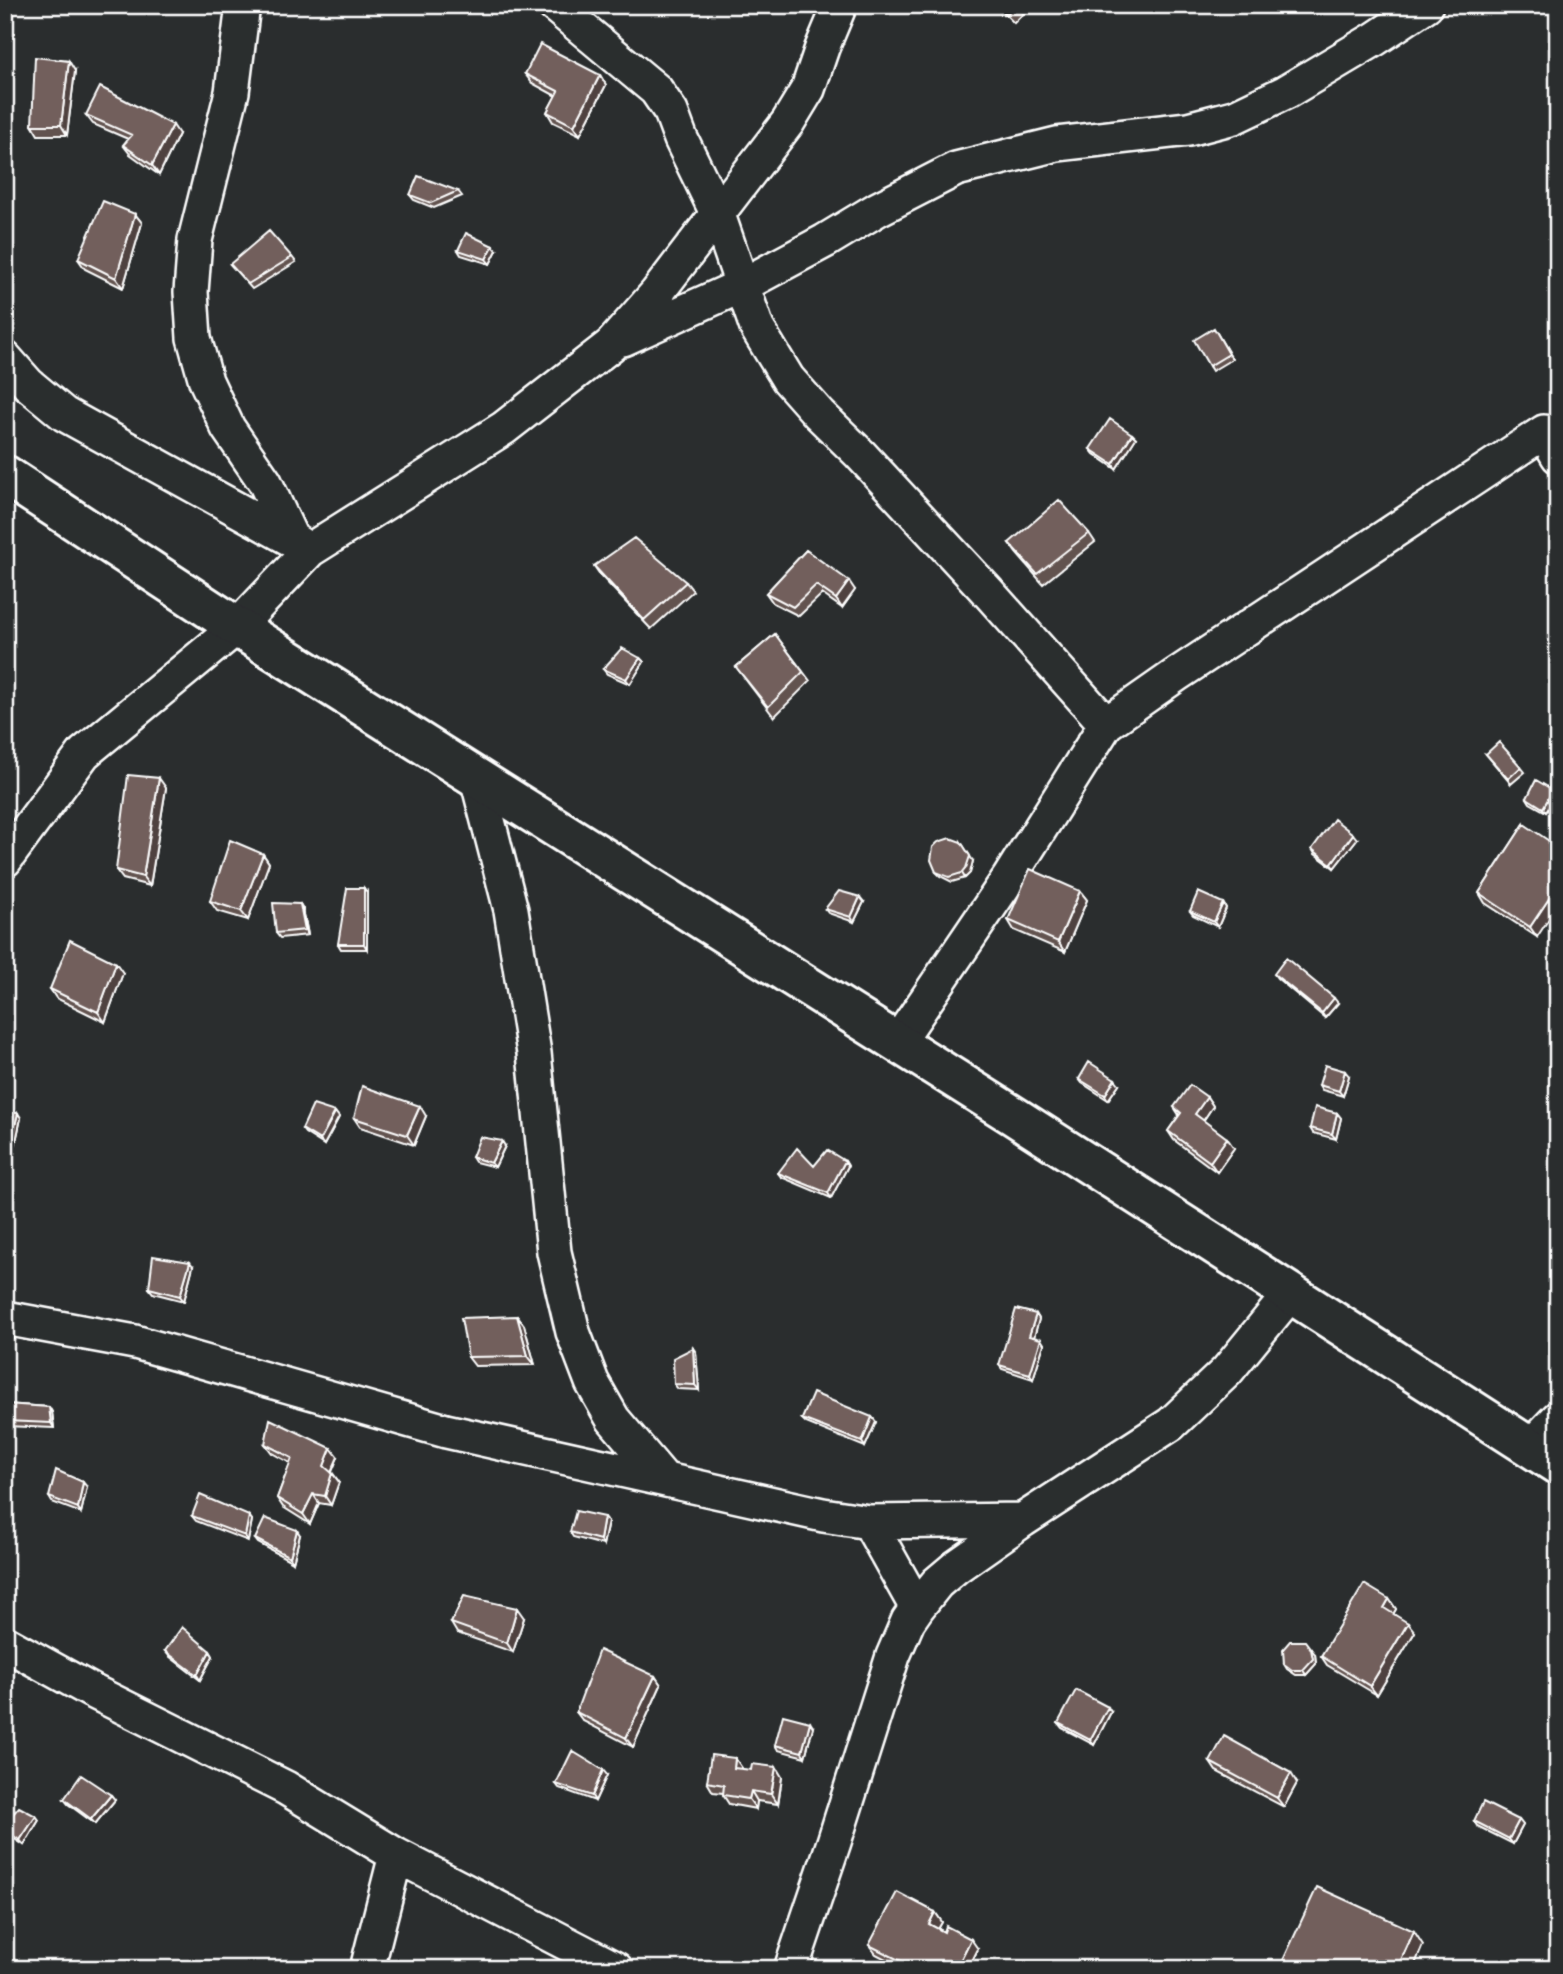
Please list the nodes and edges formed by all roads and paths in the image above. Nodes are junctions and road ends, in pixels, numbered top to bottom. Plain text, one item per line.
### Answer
1 (243, 5) edge
2 (554, 5) edge
3 (840, 5) edge
4 (1426, 5) edge
5 (718, 215) junction
6 (741, 286) junction
7 (611, 345) junction
8 (5, 358) edge
9 (1553, 436) edge
10 (5, 475) edge
11 (301, 545) junction
12 (237, 627) junction
13 (1106, 724) junction
14 (477, 778) junction
15 (5, 860) edge
16 (897, 1043) junction
17 (1290, 1294) junction
18 (5, 1318) edge
19 (1558, 1418) edge
20 (1544, 1456) edge
21 (664, 1479) junction
22 (1023, 1520) junction
23 (869, 1522) junction
24 (917, 1608) junction
25 (5, 1643) edge
26 (396, 1855) junction
27 (367, 1969) edge
28 (616, 1969) edge
29 (791, 1969) edge

1 - 11 street
2 - 5 street
3 - 5 street
4 - 6 street
5 - 6 street
5 - 7 street
6 - 7 street
6 - 13 street
7 - 11 street
8 - 11 street
9 - 13 street
10 - 12 street
11 - 12 street
12 - 14 street
12 - 15 street
13 - 16 street
14 - 16 street
14 - 21 street
16 - 17 street
17 - 20 street
17 - 22 street
18 - 21 street
19 - 20 street
21 - 23 street
22 - 23 street
22 - 24 street
23 - 24 street
24 - 29 street
25 - 26 street
26 - 27 street
26 - 28 street

